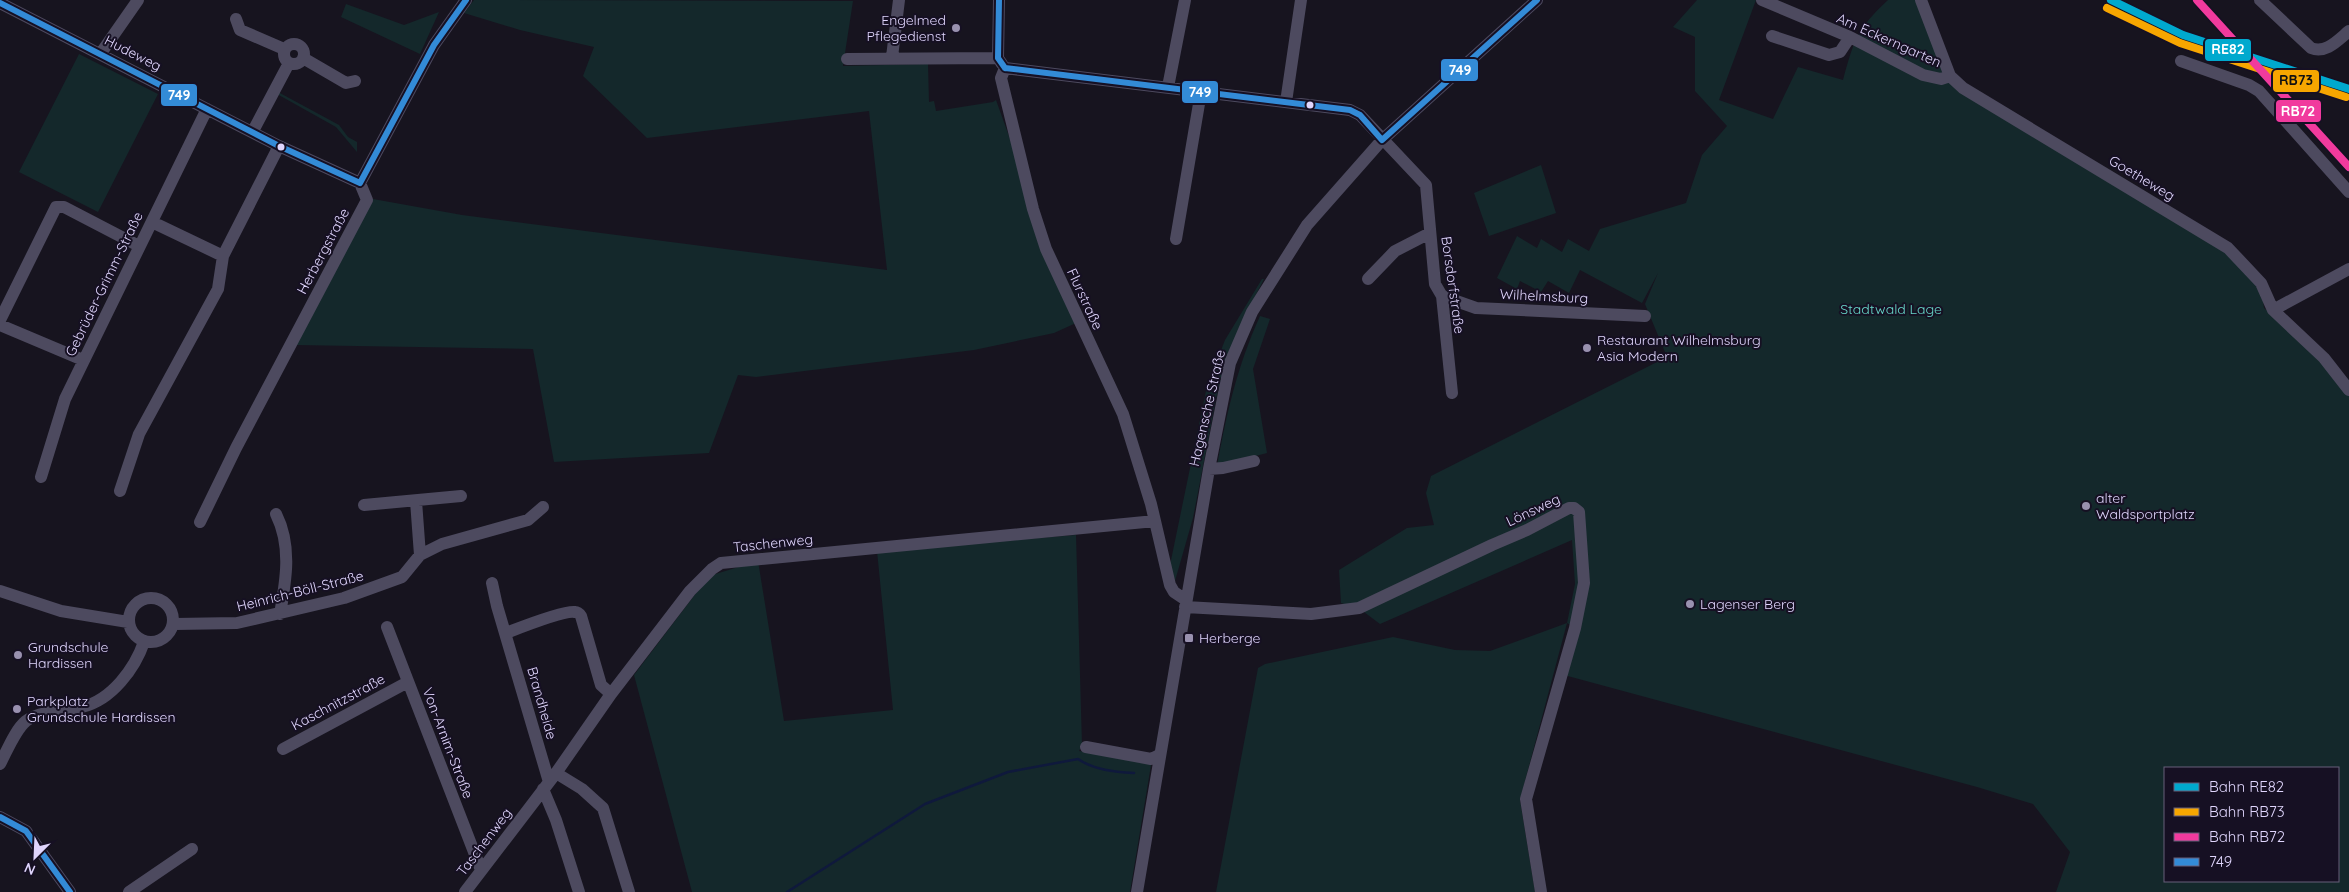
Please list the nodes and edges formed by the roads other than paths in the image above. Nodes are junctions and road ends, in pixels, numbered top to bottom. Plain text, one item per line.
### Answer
1 (138, 0) edge
2 (466, 0) edge
3 (899, 0) edge
4 (999, 0) edge
5 (1185, 0) edge
6 (1301, 0) edge
7 (1537, 0) edge
8 (1762, 0) edge
9 (1921, 0) edge
10 (2260, 0) edge
11 (0, 3) edge
12 (236, 18) dead end
13 (2349, 31) edge
14 (1772, 36) dead end
15 (1850, 37) junction
16 (284, 49) junction
17 (100, 53) junction
18 (892, 57) junction
19 (303, 58) junction
20 (847, 59) dead end
21 (2180, 61) dead end
22 (289, 63) junction
23 (1001, 63) junction
24 (1950, 76) junction
25 (355, 81) dead end
26 (1168, 87) junction
27 (1201, 92) junction
28 (1286, 102) junction
29 (207, 109) junction
30 (253, 132) junction
31 (1382, 140) junction
32 (280, 146) junction
33 (360, 184) junction
34 (2349, 192) edge
35 (152, 222) junction
36 (1430, 233) junction
37 (1176, 240) dead end
38 (138, 246) junction
39 (223, 256) junction
40 (2349, 269) edge
41 (1368, 279) dead end
42 (1442, 296) junction
43 (2273, 310) junction
44 (1645, 316) dead end
45 (0, 320) edge
46 (0, 325) edge
47 (83, 360) junction
48 (2349, 390) edge
49 (1452, 393) dead end
50 (1254, 461) dead end
51 (1209, 469) junction
52 (41, 478) dead end
53 (120, 492) dead end
54 (461, 496) dead end
55 (416, 501) junction
56 (364, 505) dead end
57 (543, 508) dead end
58 (276, 514) dead end
59 (1155, 520) junction
60 (200, 522) dead end
61 (420, 555) junction
62 (492, 583) dead end
63 (0, 591) edge
64 (1185, 603) junction
65 (280, 614) junction
66 (128, 622) junction
67 (175, 624) junction
68 (388, 627) dead end
69 (506, 633) junction
70 (144, 642) junction
71 (408, 682) junction
72 (611, 694) junction
73 (1086, 747) dead end
74 (283, 749) dead end
75 (1159, 756) junction
76 (0, 764) edge
77 (549, 781) junction
78 (0, 817) edge
79 (192, 849) dead end
80 (482, 870) junction
81 (70, 892) edge
82 (129, 892) edge
83 (465, 892) edge
84 (578, 892) edge
85 (630, 892) edge
86 (1137, 892) edge
87 (1541, 892) edge

1 - 17 street
2 - 33 street
3 - 18 street
4 - 23 street, Flurstraße
5 - 26 street
6 - 28 street
7 - 31 street, Hagensche Straße
8 - 15 street, Am Eckerngarten
9 - 24 street, Goetheweg
10 - 13 street
11 - 17 street, Hudeweg
12 - 16 street
14 - 15 street
15 - 24 street, Am Eckerngarten
16 - 19 street
16 - 22 street
17 - 29 street, Hudeweg
18 - 20 street, Borsdorfstraße
18 - 23 street, Borsdorfstraße
19 - 22 street
19 - 25 street
21 - 34 street
22 - 30 street
23 - 26 street, Borsdorfstraße
23 - 59 street, Flurstraße
24 - 43 street, Goetheweg
26 - 27 street, Borsdorfstraße
27 - 28 street, Borsdorfstraße
27 - 37 street
28 - 31 street, Borsdorfstraße
29 - 30 street, Hudeweg
29 - 35 street, Gebrüder-Grimm-Straße
30 - 32 street, Hudeweg
31 - 36 street, Borsdorfstraße
31 - 51 street, Hagensche Straße
32 - 33 street, Hudeweg
32 - 39 street
33 - 60 street, Herbergstraße
35 - 38 street, Gebrüder-Grimm-Straße
35 - 39 street
36 - 41 street
36 - 42 street, Borsdorfstraße
38 - 45 street
38 - 47 street, Gebrüder-Grimm-Straße
39 - 53 street
40 - 43 street
42 - 44 street, Wilhelmsburg
42 - 49 street, Borsdorfstraße
43 - 48 street, Goetheweg
46 - 47 street
47 - 52 street, Gebrüder-Grimm-Straße
50 - 51 street
51 - 64 street, Hagensche Straße
54 - 55 street
55 - 56 street
55 - 61 street
57 - 61 street, Heinrich-Böll-Straße
58 - 65 street
59 - 64 street, Flurstraße
59 - 72 street, Taschenweg
61 - 65 street, Heinrich-Böll-Straße
62 - 69 street, Brandheide
63 - 66 street
64 - 75 street, Hagensche Straße
64 - 87 street, Lönsweg
65 - 67 street, Heinrich-Böll-Straße
66 - 67 street
66 - 70 street
67 - 70 street
68 - 71 street, Von-Arnim-Straße
69 - 72 street
69 - 77 street, Brandheide
70 - 76 street
71 - 74 street, Kaschnitzstraße
71 - 80 street, Von-Arnim-Straße
72 - 77 street, Taschenweg
73 - 75 street
75 - 86 street, Hagensche Straße
77 - 80 street, Taschenweg
77 - 84 street, Brandheide
77 - 85 street
78 - 81 street
79 - 82 street
80 - 83 street, Taschenweg

